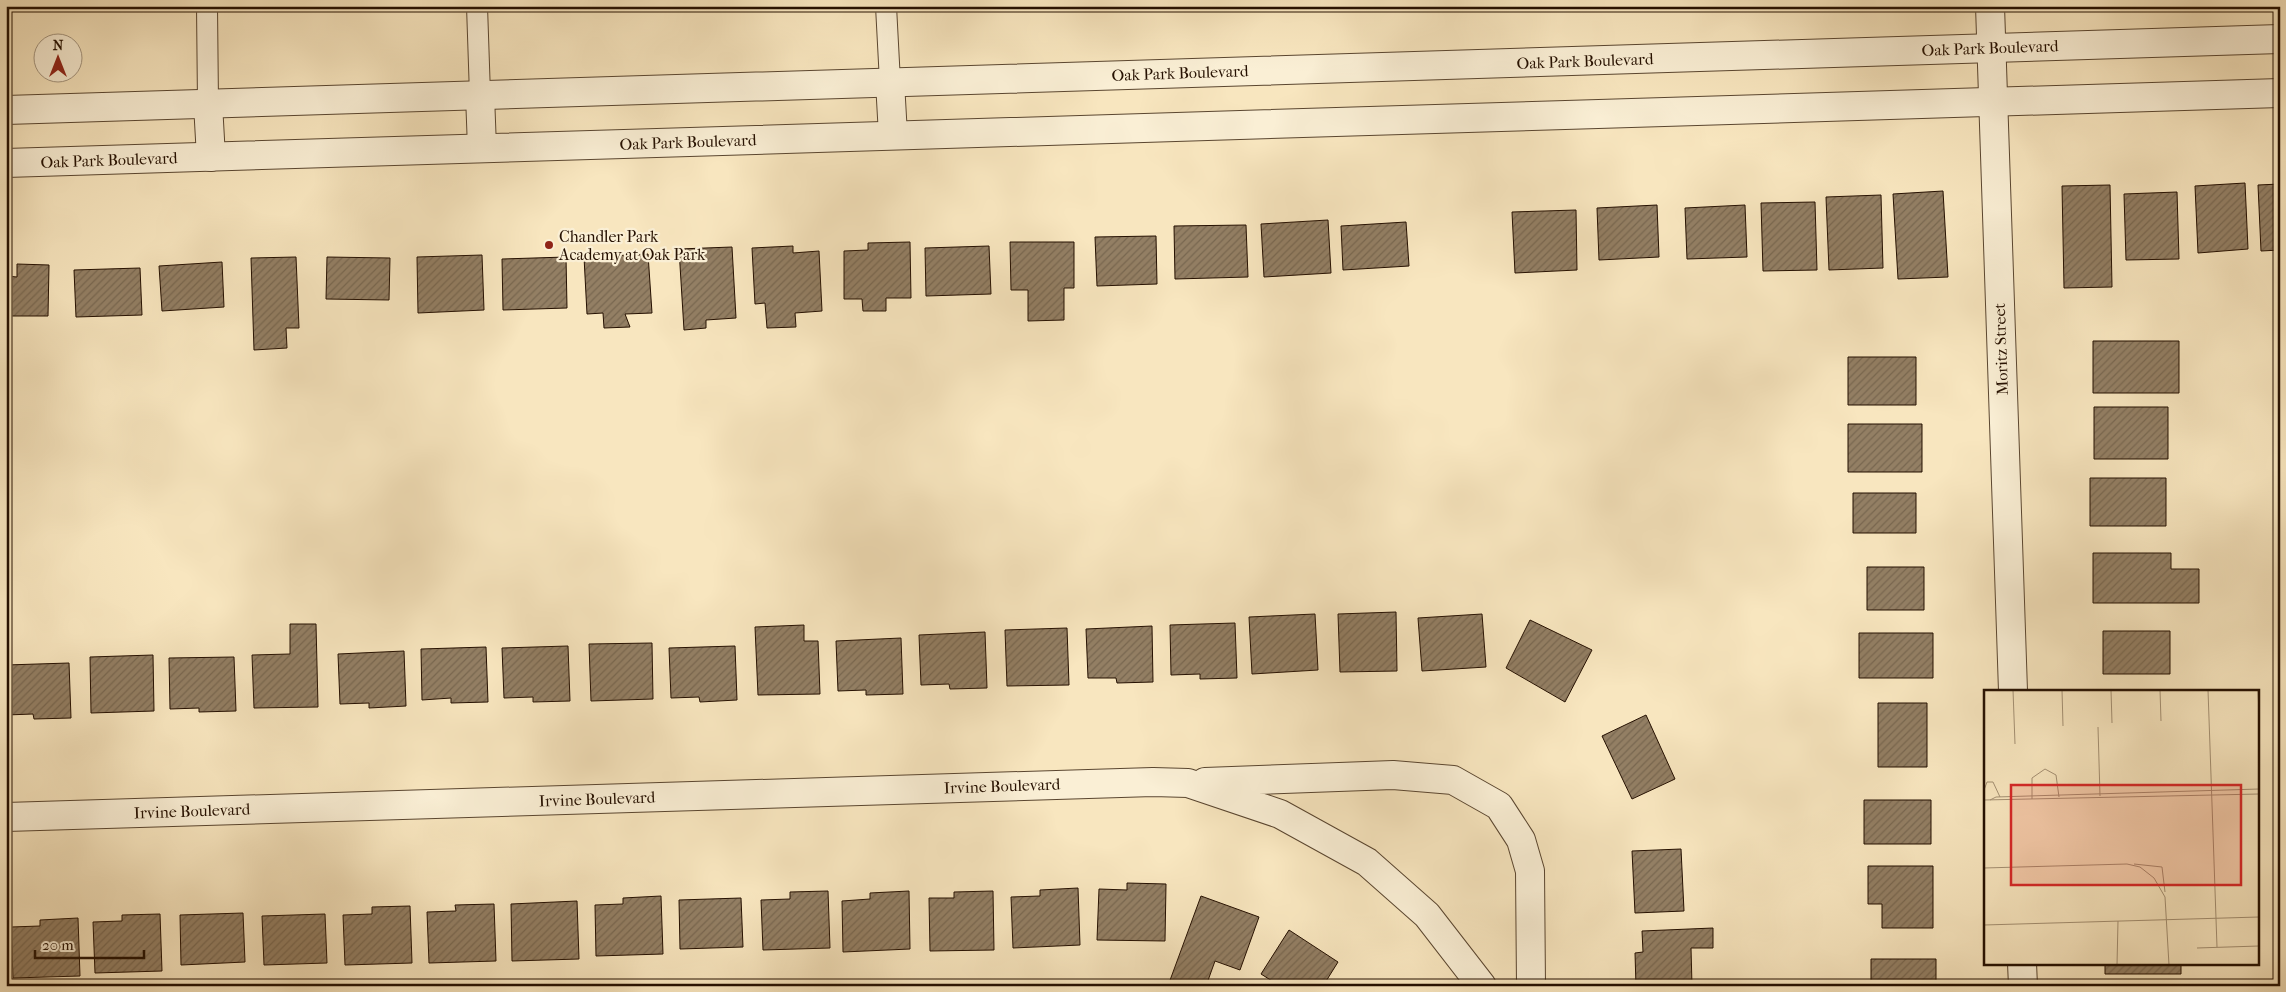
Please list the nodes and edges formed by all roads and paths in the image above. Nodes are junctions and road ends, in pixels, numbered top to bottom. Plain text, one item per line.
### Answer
1 (206, 6) edge
2 (477, 6) edge
3 (886, 6) edge
4 (1990, 6) edge
5 (2280, 39) edge
6 (1992, 48) junction
7 (890, 82) junction
8 (2280, 93) edge
9 (480, 95) junction
10 (1994, 102) junction
11 (208, 104) junction
12 (6, 110) edge
13 (893, 135) junction
14 (482, 148) junction
15 (211, 157) junction
16 (6, 163) edge
17 (2013, 690) edge
18 (1188, 783) junction
19 (6, 817) edge
20 (2022, 964) edge
21 (1482, 986) edge
22 (1531, 986) edge
23 (2023, 986) edge

1 - 11 lane
2 - 9 lane
3 - 7 lane
4 - 6 street, Moritz Street
5 - 6 street, Oak Park Boulevard
6 - 7 street, Oak Park Boulevard
6 - 10 street, Moritz Street
7 - 9 street, Oak Park Boulevard
7 - 13 street
8 - 10 street, Oak Park Boulevard
9 - 11 street, Oak Park Boulevard
9 - 14 street
10 - 13 street, Oak Park Boulevard
10 - 17 street, Moritz Street
11 - 12 street, Oak Park Boulevard
11 - 15 street
13 - 14 street, Oak Park Boulevard
14 - 15 street, Oak Park Boulevard
15 - 16 street, Oak Park Boulevard
18 - 19 street, Irvine Boulevard
18 - 21 street, Irvine Boulevard
18 - 22 street, Irvine Boulevard
20 - 23 street

